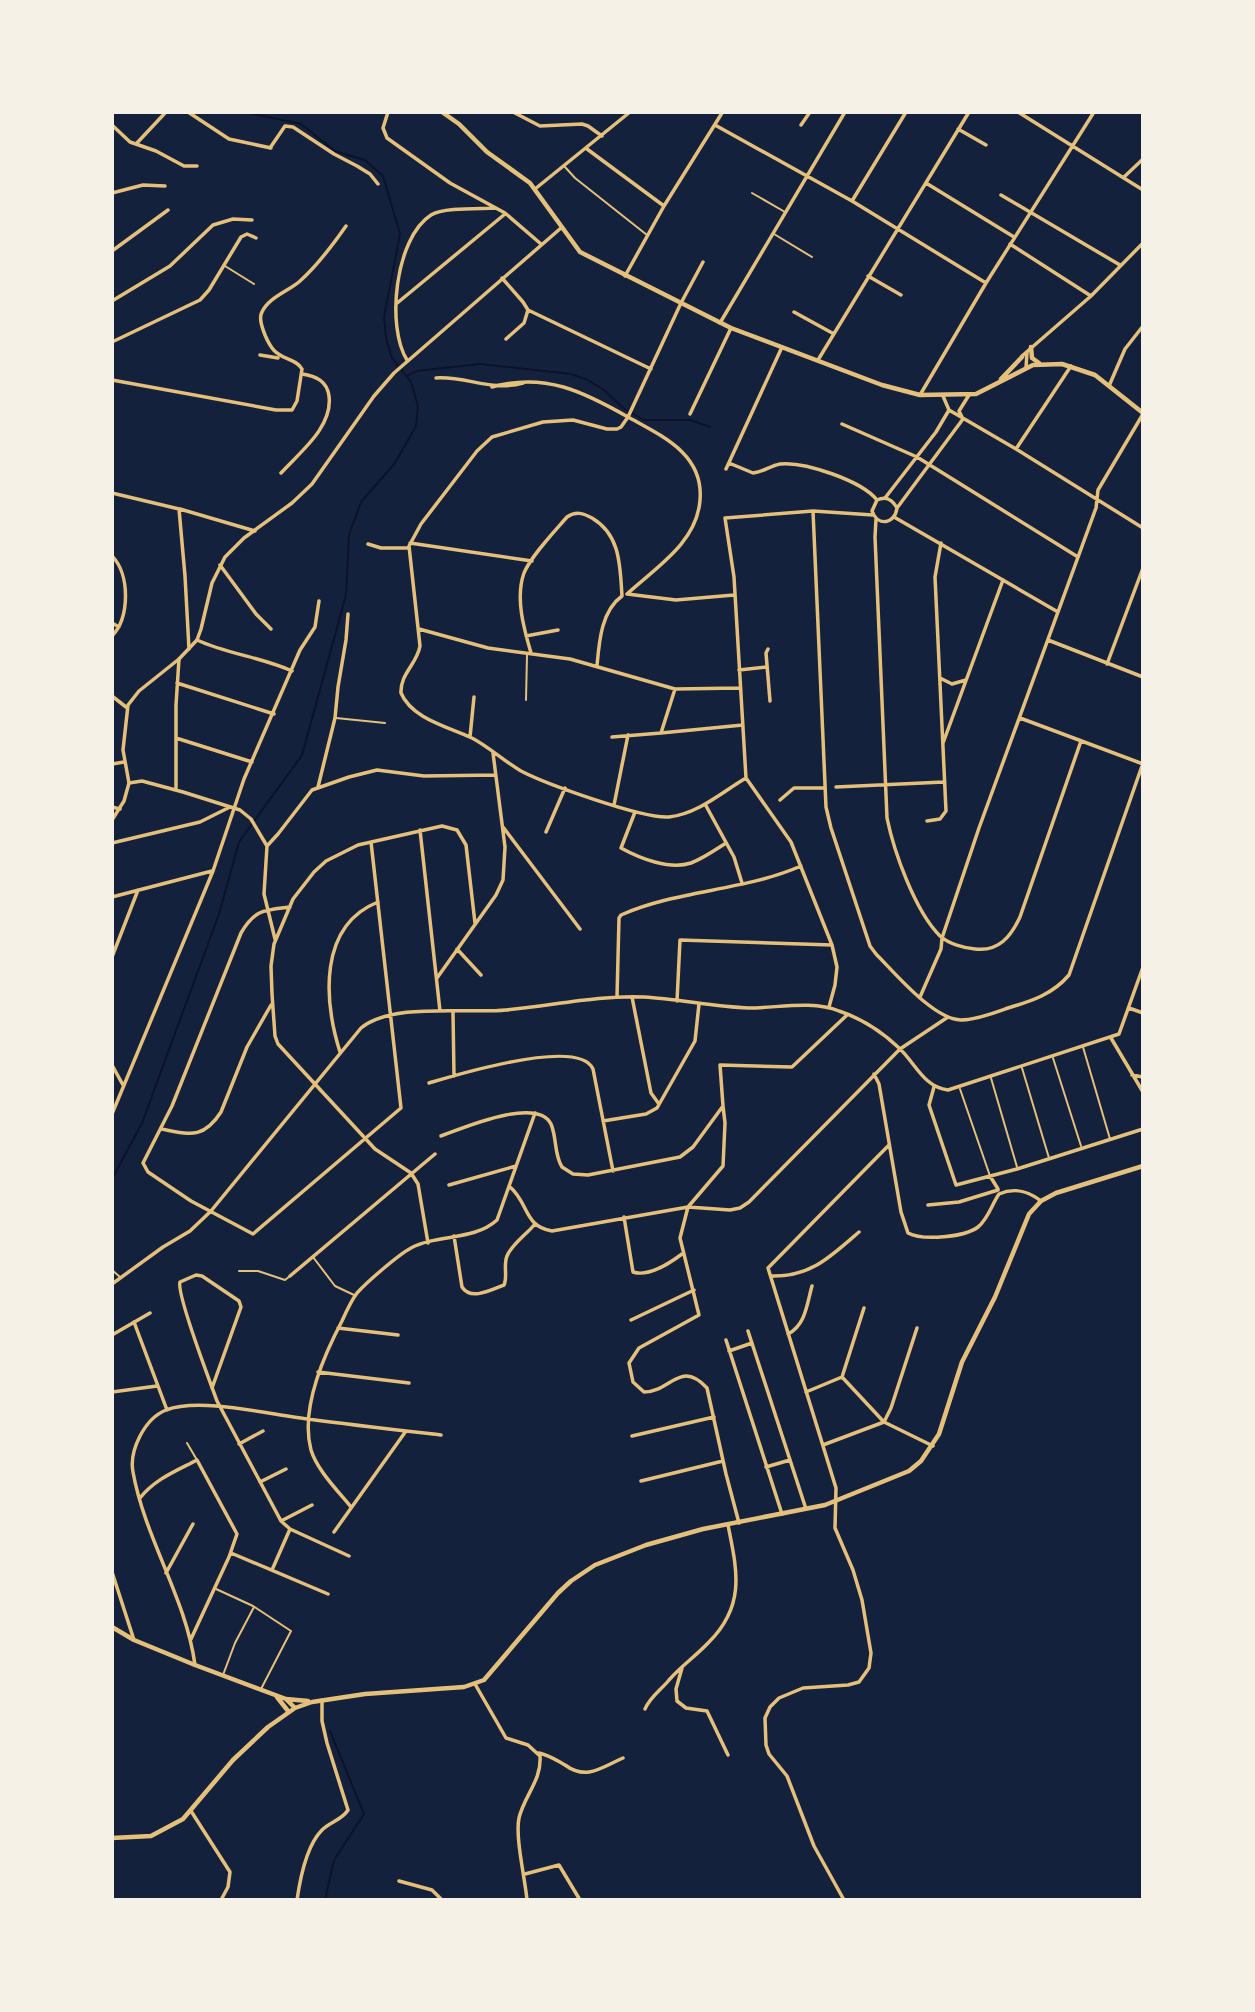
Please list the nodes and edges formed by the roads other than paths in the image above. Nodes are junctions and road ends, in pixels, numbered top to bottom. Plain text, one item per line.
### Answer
1 (166, 112) edge
2 (188, 112) edge
3 (388, 112) edge
4 (442, 112) edge
5 (513, 112) edge
6 (630, 112) edge
7 (810, 112) edge
8 (845, 112) edge
9 (906, 112) edge
10 (969, 112) edge
11 (1017, 112) edge
12 (1094, 112) edge
13 (722, 113) edge
14 (715, 125) junction
15 (801, 125) dead end
16 (112, 126) edge
17 (958, 129) junction
18 (602, 136) junction
19 (136, 144) junction
20 (986, 145) dead end
21 (1071, 145) junction
22 (587, 148) junction
23 (1143, 159) edge
24 (197, 166) dead end
25 (564, 167) junction
26 (806, 175) junction
27 (1124, 177) junction
28 (926, 183) junction
29 (378, 184) dead end
30 (165, 186) dead end
31 (535, 189) junction
32 (1143, 190) edge
33 (112, 193) edge
34 (752, 193) dead end
35 (1001, 195) dead end
36 (852, 201) junction
37 (664, 206) junction
38 (496, 208) junction
39 (169, 210) dead end
40 (785, 212) junction
41 (1030, 212) junction
42 (505, 213) junction
43 (252, 220) dead end
44 (346, 226) dead end
45 (561, 228) junction
46 (898, 229) junction
47 (772, 232) junction
48 (648, 235) junction
49 (1014, 237) junction
50 (256, 238) dead end
51 (1143, 243) edge
52 (541, 244) junction
53 (1010, 244) junction
54 (112, 251) edge
55 (812, 257) dead end
56 (703, 262) dead end
57 (1120, 265) junction
58 (224, 266) junction
59 (625, 276) junction
60 (868, 276) junction
61 (502, 278) junction
62 (986, 283) junction
63 (254, 284) dead end
64 (901, 295) dead end
65 (1091, 296) junction
66 (112, 301) edge
67 (681, 303) junction
68 (396, 304) junction
69 (528, 310) junction
70 (794, 312) dead end
71 (720, 323) junction
72 (1143, 326) edge
73 (731, 328) junction
74 (834, 334) junction
75 (506, 339) dead end
76 (112, 342) edge
77 (782, 347) junction
78 (1029, 348) junction
79 (260, 355) dead end
80 (1021, 356) junction
81 (281, 358) junction
82 (818, 360) junction
83 (406, 362) junction
84 (1039, 363) junction
85 (1071, 366) junction
86 (1026, 368) junction
87 (650, 369) junction
88 (1017, 372) junction
89 (302, 374) junction
90 (436, 378) dead end
91 (112, 380) edge
92 (996, 385) junction
93 (1110, 386) junction
94 (920, 395) junction
95 (969, 395) junction
96 (943, 396) junction
97 (949, 410) junction
98 (630, 412) junction
99 (1143, 413) edge
100 (690, 414) dead end
101 (963, 419) junction
102 (842, 424) dead end
103 (1016, 449) junction
104 (917, 457) junction
105 (729, 463) junction
106 (929, 465) junction
107 (726, 469) dead end
108 (281, 473) dead end
109 (112, 493) edge
110 (885, 498) junction
111 (1096, 499) junction
112 (877, 500) junction
113 (897, 508) junction
114 (178, 509) junction
115 (813, 511) junction
116 (875, 517) junction
117 (894, 517) junction
118 (1143, 528) edge
119 (255, 531) junction
120 (941, 543) junction
121 (368, 544) dead end
122 (410, 546) junction
123 (112, 555) edge
124 (1078, 557) junction
125 (531, 561) junction
126 (219, 565) junction
127 (1143, 568) edge
128 (1003, 580) junction
129 (624, 595) junction
130 (734, 595) junction
131 (319, 601) dead end
132 (1058, 612) junction
133 (348, 614) dead end
134 (112, 623) edge
135 (119, 627) junction
136 (271, 628) dead end
137 (419, 629) junction
138 (558, 629) dead end
139 (112, 636) edge
140 (526, 636) junction
141 (197, 640) junction
142 (1048, 640) junction
143 (189, 649) junction
144 (768, 649) dead end
145 (529, 653) junction
146 (179, 659) junction
147 (1107, 664) junction
148 (597, 666) junction
149 (767, 667) junction
150 (738, 670) junction
151 (292, 671) junction
152 (1143, 677) edge
153 (940, 678) junction
154 (966, 680) junction
155 (177, 683) junction
156 (740, 688) junction
157 (675, 689) junction
158 (112, 696) edge
159 (474, 696) dead end
160 (526, 700) dead end
161 (770, 701) dead end
162 (126, 707) junction
163 (274, 714) junction
164 (335, 718) junction
165 (1019, 718) junction
166 (385, 723) dead end
167 (743, 724) junction
168 (661, 733) junction
169 (628, 736) junction
170 (470, 737) junction
171 (611, 737) dead end
172 (176, 738) junction
173 (1081, 741) junction
174 (943, 744) junction
175 (493, 753) junction
176 (124, 762) junction
177 (252, 762) junction
178 (112, 764) edge
179 (1143, 764) edge
180 (495, 775) junction
181 (746, 778) junction
182 (944, 782) junction
183 (129, 783) junction
184 (886, 786) junction
185 (318, 787) junction
186 (836, 787) dead end
187 (565, 788) junction
188 (825, 788) junction
189 (176, 790) junction
190 (780, 800) dead end
191 (705, 804) junction
192 (614, 805) junction
193 (112, 807) edge
194 (232, 807) junction
195 (120, 809) junction
196 (635, 812) junction
197 (112, 820) edge
198 (927, 821) dead end
199 (501, 825) junction
200 (420, 830) junction
201 (546, 832) dead end
202 (370, 842) junction
203 (726, 843) junction
204 (112, 844) edge
205 (267, 846) junction
206 (801, 866) junction
207 (213, 871) junction
208 (742, 883) junction
209 (138, 890) junction
210 (112, 897) edge
211 (378, 902) junction
212 (290, 907) junction
213 (267, 909) junction
214 (475, 923) junction
215 (580, 929) dead end
216 (942, 937) junction
217 (275, 939) junction
218 (832, 945) junction
219 (457, 949) junction
220 (112, 957) edge
221 (1143, 967) edge
222 (481, 975) dead end
223 (437, 978) junction
224 (617, 997) junction
225 (632, 997) junction
226 (920, 997) junction
227 (677, 1001) junction
228 (272, 1003) junction
229 (699, 1004) junction
230 (829, 1007) junction
231 (1129, 1008) junction
232 (440, 1011) junction
233 (453, 1011) junction
234 (1143, 1013) edge
235 (847, 1014) junction
236 (390, 1015) junction
237 (948, 1017) junction
238 (1111, 1038) junction
239 (1082, 1047) junction
240 (900, 1049) junction
241 (340, 1052) junction
242 (1052, 1057) junction
243 (112, 1065) edge
244 (1021, 1068) junction
245 (874, 1074) junction
246 (1132, 1075) junction
247 (454, 1076) junction
248 (991, 1077) junction
249 (1143, 1077) edge
250 (429, 1083) dead end
251 (314, 1084) junction
252 (124, 1086) junction
253 (934, 1087) junction
254 (960, 1088) junction
255 (1143, 1092) edge
256 (659, 1104) junction
257 (723, 1106) junction
258 (535, 1112) junction
259 (112, 1114) edge
260 (603, 1121) junction
261 (160, 1129) junction
262 (1143, 1129) edge
263 (441, 1136) dead end
264 (366, 1139) junction
265 (1110, 1140) junction
266 (889, 1145) junction
267 (1082, 1149) junction
268 (435, 1154) dead end
269 (1049, 1158) junction
270 (516, 1166) junction
271 (1143, 1166) edge
272 (1017, 1169) junction
273 (613, 1171) junction
274 (411, 1172) junction
275 (990, 1176) junction
276 (449, 1185) dead end
277 (509, 1186) junction
278 (999, 1192) junction
279 (1041, 1201) junction
280 (928, 1205) dead end
281 (688, 1207) junction
282 (211, 1211) junction
283 (624, 1217) junction
284 (535, 1224) junction
285 (859, 1232) dead end
286 (454, 1236) junction
287 (428, 1243) junction
288 (682, 1254) junction
289 (312, 1256) junction
290 (112, 1270) edge
291 (239, 1271) dead end
292 (290, 1276) joint
293 (772, 1276) junction
294 (121, 1277) junction
295 (112, 1284) edge
296 (812, 1286) dead end
297 (694, 1290) junction
298 (355, 1296) junction
299 (864, 1308) dead end
300 (150, 1313) dead end
301 (631, 1320) dead end
302 (134, 1322) junction
303 (338, 1328) junction
304 (917, 1328) dead end
305 (748, 1331) dead end
306 (788, 1334) junction
307 (112, 1335) edge
308 (398, 1335) dead end
309 (726, 1340) dead end
310 (752, 1343) junction
311 (729, 1351) junction
312 (318, 1372) junction
313 (842, 1377) junction
314 (409, 1384) dead end
315 (158, 1386) junction
316 (212, 1388) junction
317 (112, 1392) edge
318 (806, 1392) junction
319 (221, 1407) junction
320 (167, 1410) junction
321 (714, 1417) junction
322 (310, 1420) junction
323 (884, 1422) junction
324 (264, 1431) dead end
325 (406, 1431) junction
326 (441, 1435) dead end
327 (632, 1436) dead end
328 (187, 1443) dead end
329 (239, 1444) junction
330 (823, 1444) junction
331 (933, 1446) junction
332 (197, 1460) junction
333 (790, 1460) junction
334 (723, 1461) junction
335 (766, 1467) junction
336 (286, 1469) dead end
337 (641, 1480) dead end
338 (260, 1482) junction
339 (140, 1498) junction
340 (836, 1501) junction
341 (312, 1505) dead end
342 (351, 1507) junction
343 (806, 1510) junction
344 (782, 1514) junction
345 (281, 1521) junction
346 (739, 1523) junction
347 (193, 1524) dead end
348 (728, 1525) junction
349 (290, 1529) junction
350 (334, 1532) dead end
351 (231, 1553) junction
352 (349, 1556) dead end
353 (272, 1570) junction
354 (112, 1573) edge
355 (166, 1573) junction
356 (215, 1589) junction
357 (328, 1594) dead end
358 (254, 1607) junction
359 (112, 1627) edge
360 (134, 1640) junction
361 (190, 1640) junction
362 (684, 1663) junction
363 (195, 1665) junction
364 (222, 1676) junction
365 (475, 1684) junction
366 (260, 1690) junction
367 (277, 1696) junction
368 (286, 1699) junction
369 (322, 1700) junction
370 (312, 1702) junction
371 (295, 1708) junction
372 (645, 1709) dead end
373 (288, 1712) junction
374 (539, 1753) junction
375 (728, 1755) dead end
376 (624, 1758) dead end
377 (191, 1811) junction
378 (112, 1838) edge
379 (525, 1874) junction
380 (399, 1881) dead end
381 (220, 1900) edge
382 (298, 1900) edge
383 (442, 1900) edge
384 (527, 1900) edge
385 (580, 1900) edge
386 (844, 1900) edge

1 - 19 street
2 - 29 street
3 - 38 street
4 - 31 main road
5 - 18 street
6 - 18 street
7 - 15 street
8 - 26 street
9 - 36 street
10 - 17 street
11 - 21 street
12 - 21 street
13 - 14 street
14 - 26 street
14 - 37 street
16 - 19 street
17 - 20 street
17 - 28 street
18 - 22 street
19 - 24 street
21 - 27 street
21 - 41 street
22 - 25 street
22 - 37 street
23 - 27 street
25 - 31 street
25 - 48 lane
26 - 36 street
26 - 40 street
27 - 32 street
28 - 46 street
28 - 49 street
30 - 33 street
31 - 45 main road
34 - 40 lane
35 - 41 street
36 - 46 street
37 - 48 street
38 - 42 street
38 - 68 street
39 - 54 street
40 - 47 street
41 - 49 street
41 - 57 street
42 - 52 street
42 - 68 street
43 - 66 street
44 - 81 street
45 - 52 street
45 - 59 main road
46 - 60 street
46 - 62 street
47 - 55 lane
47 - 71 street
48 - 59 street
49 - 53 street
50 - 58 street
51 - 57 street
52 - 61 street
53 - 62 street
53 - 65 street
56 - 67 street
57 - 65 street
58 - 63 lane
58 - 76 street
59 - 67 main road
60 - 64 street
60 - 74 street
61 - 69 street
61 - 83 street
62 - 94 street
65 - 78 street
67 - 71 main road
67 - 87 street
68 - 83 street
69 - 75 street
69 - 87 street
70 - 74 street
71 - 73 main road
72 - 93 street
73 - 77 main road
73 - 100 street
74 - 82 street
77 - 82 main road
77 - 105 street
78 - 80 street
78 - 84 main road
78 - 86 street
79 - 81 street
80 - 88 street
80 - 92 main road
81 - 89 street
82 - 94 main road
83 - 119 street
84 - 85 main road
84 - 86 main road
85 - 93 main road
85 - 103 street
86 - 88 main road
87 - 98 street
88 - 92 main road
89 - 91 street
89 - 108 street
90 - 98 street
92 - 95 main road
93 - 99 main road
94 - 96 main road
95 - 96 main road
95 - 101 street
96 - 97 street
97 - 101 street
97 - 104 street
98 - 122 street
98 - 129 street
99 - 111 street
101 - 103 street
101 - 106 street
102 - 104 street
103 - 111 street
104 - 106 street
104 - 110 street
105 - 107 street
105 - 112 street
106 - 113 street
106 - 124 street
109 - 114 street
110 - 112 street
110 - 113 street
111 - 118 street
111 - 124 street
112 - 116 street
113 - 117 street
114 - 119 street
114 - 143 street
115 - 116 street
115 - 130 street
115 - 188 street
116 - 117 street
116 - 184 street
117 - 120 street
119 - 126 street
120 - 128 street
120 - 153 street
121 - 122 street
122 - 125 street
122 - 137 street
123 - 135 street
124 - 132 street
125 - 129 street
125 - 140 street
126 - 136 street
126 - 141 street
127 - 147 street
128 - 132 street
128 - 154 street
129 - 130 street
129 - 148 street
130 - 150 street
131 - 151 street
132 - 142 street
133 - 164 street
134 - 135 street
135 - 139 street
137 - 145 street
137 - 170 street
138 - 140 street
140 - 145 street
141 - 143 street
141 - 151 street
142 - 147 street
142 - 165 street
143 - 146 street
144 - 149 street
145 - 148 street
145 - 160 lane
146 - 155 street
146 - 162 street
147 - 152 street
148 - 157 street
149 - 150 street
149 - 161 street
150 - 156 street
151 - 163 street
153 - 154 street
153 - 174 street
154 - 174 street
155 - 163 street
155 - 172 street
156 - 157 street
156 - 167 street
157 - 168 street
158 - 162 street
159 - 170 street
162 - 176 street
163 - 177 street
164 - 166 lane
164 - 185 street
165 - 173 street
165 - 216 street
167 - 168 street
167 - 181 street
168 - 169 street
169 - 171 street
169 - 192 street
170 - 175 street
172 - 177 street
172 - 189 street
173 - 179 street
173 - 216 street
174 - 182 street
175 - 180 street
175 - 187 street
176 - 178 street
176 - 183 street
177 - 194 street
179 - 237 street
180 - 185 street
180 - 199 street
181 - 191 street
181 - 206 street
182 - 184 street
182 - 198 street
183 - 189 street
183 - 195 street
184 - 186 street
184 - 216 street
185 - 205 street
187 - 192 street
187 - 201 street
188 - 190 street
188 - 226 street
189 - 194 street
191 - 196 street
191 - 203 street
192 - 196 street
193 - 195 street
194 - 204 street
194 - 205 street
194 - 207 street
195 - 197 street
196 - 203 street
199 - 214 street
199 - 215 street
200 - 202 street
200 - 214 street
200 - 223 street
202 - 211 street
202 - 212 street
203 - 208 street
205 - 213 street
206 - 208 street
206 - 218 street
207 - 209 street
207 - 252 street
208 - 224 street
209 - 210 street
209 - 220 street
211 - 236 street
211 - 241 street
212 - 213 street
212 - 217 street
213 - 217 street
213 - 261 street
214 - 219 street
216 - 226 street
217 - 228 street
218 - 227 street
218 - 230 street
219 - 222 street
219 - 223 street
221 - 231 street
223 - 232 street
224 - 225 street
224 - 233 street
225 - 227 street
225 - 256 street
226 - 237 street
227 - 229 street
228 - 251 street
228 - 261 street
229 - 230 street
229 - 256 street
230 - 235 street
231 - 234 street
231 - 238 street
232 - 233 street
232 - 236 street
233 - 247 street
235 - 240 street
235 - 257 street
236 - 241 street
236 - 264 street
237 - 240 street
238 - 239 street
238 - 246 street
239 - 242 street
239 - 265 lane
240 - 245 street
240 - 253 street
241 - 251 street
242 - 244 street
242 - 267 lane
243 - 252 street
244 - 248 street
244 - 269 lane
245 - 266 street
245 - 281 street
246 - 249 street
246 - 255 street
247 - 250 street
247 - 260 street
248 - 254 street
248 - 272 lane
251 - 264 street
251 - 282 street
252 - 259 street
253 - 254 street
253 - 275 street
254 - 275 lane
256 - 260 street
257 - 273 street
257 - 281 street
258 - 263 street
258 - 270 street
258 - 273 street
260 - 273 street
261 - 282 street
262 - 265 street
264 - 274 street
264 - 282 street
265 - 267 street
266 - 278 street
266 - 293 street
267 - 269 street
268 - 274 street
269 - 272 street
270 - 276 street
270 - 277 street
271 - 279 main road
272 - 275 street
274 - 287 street
274 - 289 street
275 - 278 street
277 - 284 street
277 - 286 street
278 - 279 street
278 - 280 street
279 - 331 main road
281 - 283 street
281 - 288 street
282 - 294 street
283 - 284 street
283 - 288 street
284 - 286 street
285 - 293 street
286 - 287 street
287 - 298 street
288 - 297 street
289 - 292 street
289 - 298 lane
290 - 294 lane
291 - 292 lane
293 - 306 street
294 - 295 street
296 - 306 street
297 - 301 street
297 - 321 street
298 - 303 street
299 - 313 street
300 - 302 street
302 - 307 street
302 - 315 street
303 - 308 street
303 - 312 street
304 - 323 street
305 - 310 street
306 - 318 street
309 - 311 street
310 - 311 street
310 - 333 street
311 - 335 street
312 - 314 street
312 - 322 street
313 - 318 street
313 - 323 street
315 - 317 street
315 - 320 street
316 - 316 street
316 - 319 street
318 - 330 street
319 - 320 street
319 - 322 street
319 - 329 street
320 - 339 street
321 - 327 street
321 - 334 street
322 - 325 street
322 - 342 street
323 - 330 street
323 - 331 street
324 - 329 street
325 - 326 street
325 - 342 street
328 - 332 lane
329 - 338 street
330 - 340 street
331 - 340 main road
332 - 339 street
332 - 351 street
333 - 335 street
333 - 343 street
334 - 337 street
334 - 346 street
335 - 344 street
336 - 338 street
338 - 345 street
339 - 355 street
340 - 343 main road
340 - 386 street
341 - 345 street
342 - 350 street
343 - 344 main road
344 - 346 main road
345 - 349 street
346 - 348 main road
347 - 355 street
348 - 362 street
348 - 365 main road
349 - 352 street
349 - 353 street
351 - 353 street
351 - 356 street
353 - 357 street
354 - 360 street
355 - 361 street
356 - 358 lane
356 - 361 street
358 - 364 lane
358 - 366 lane
359 - 360 main road
360 - 363 main road
361 - 363 street
362 - 372 street
362 - 375 street
363 - 364 main road
364 - 366 main road
365 - 369 main road
365 - 374 street
366 - 367 main road
367 - 368 main road
367 - 373 main road
368 - 370 main road
368 - 371 main road
369 - 370 main road
369 - 382 street
370 - 371 main road
371 - 373 main road
373 - 377 main road
374 - 376 street
374 - 379 street
377 - 378 main road
377 - 381 street
379 - 384 street
379 - 385 street
380 - 383 street

